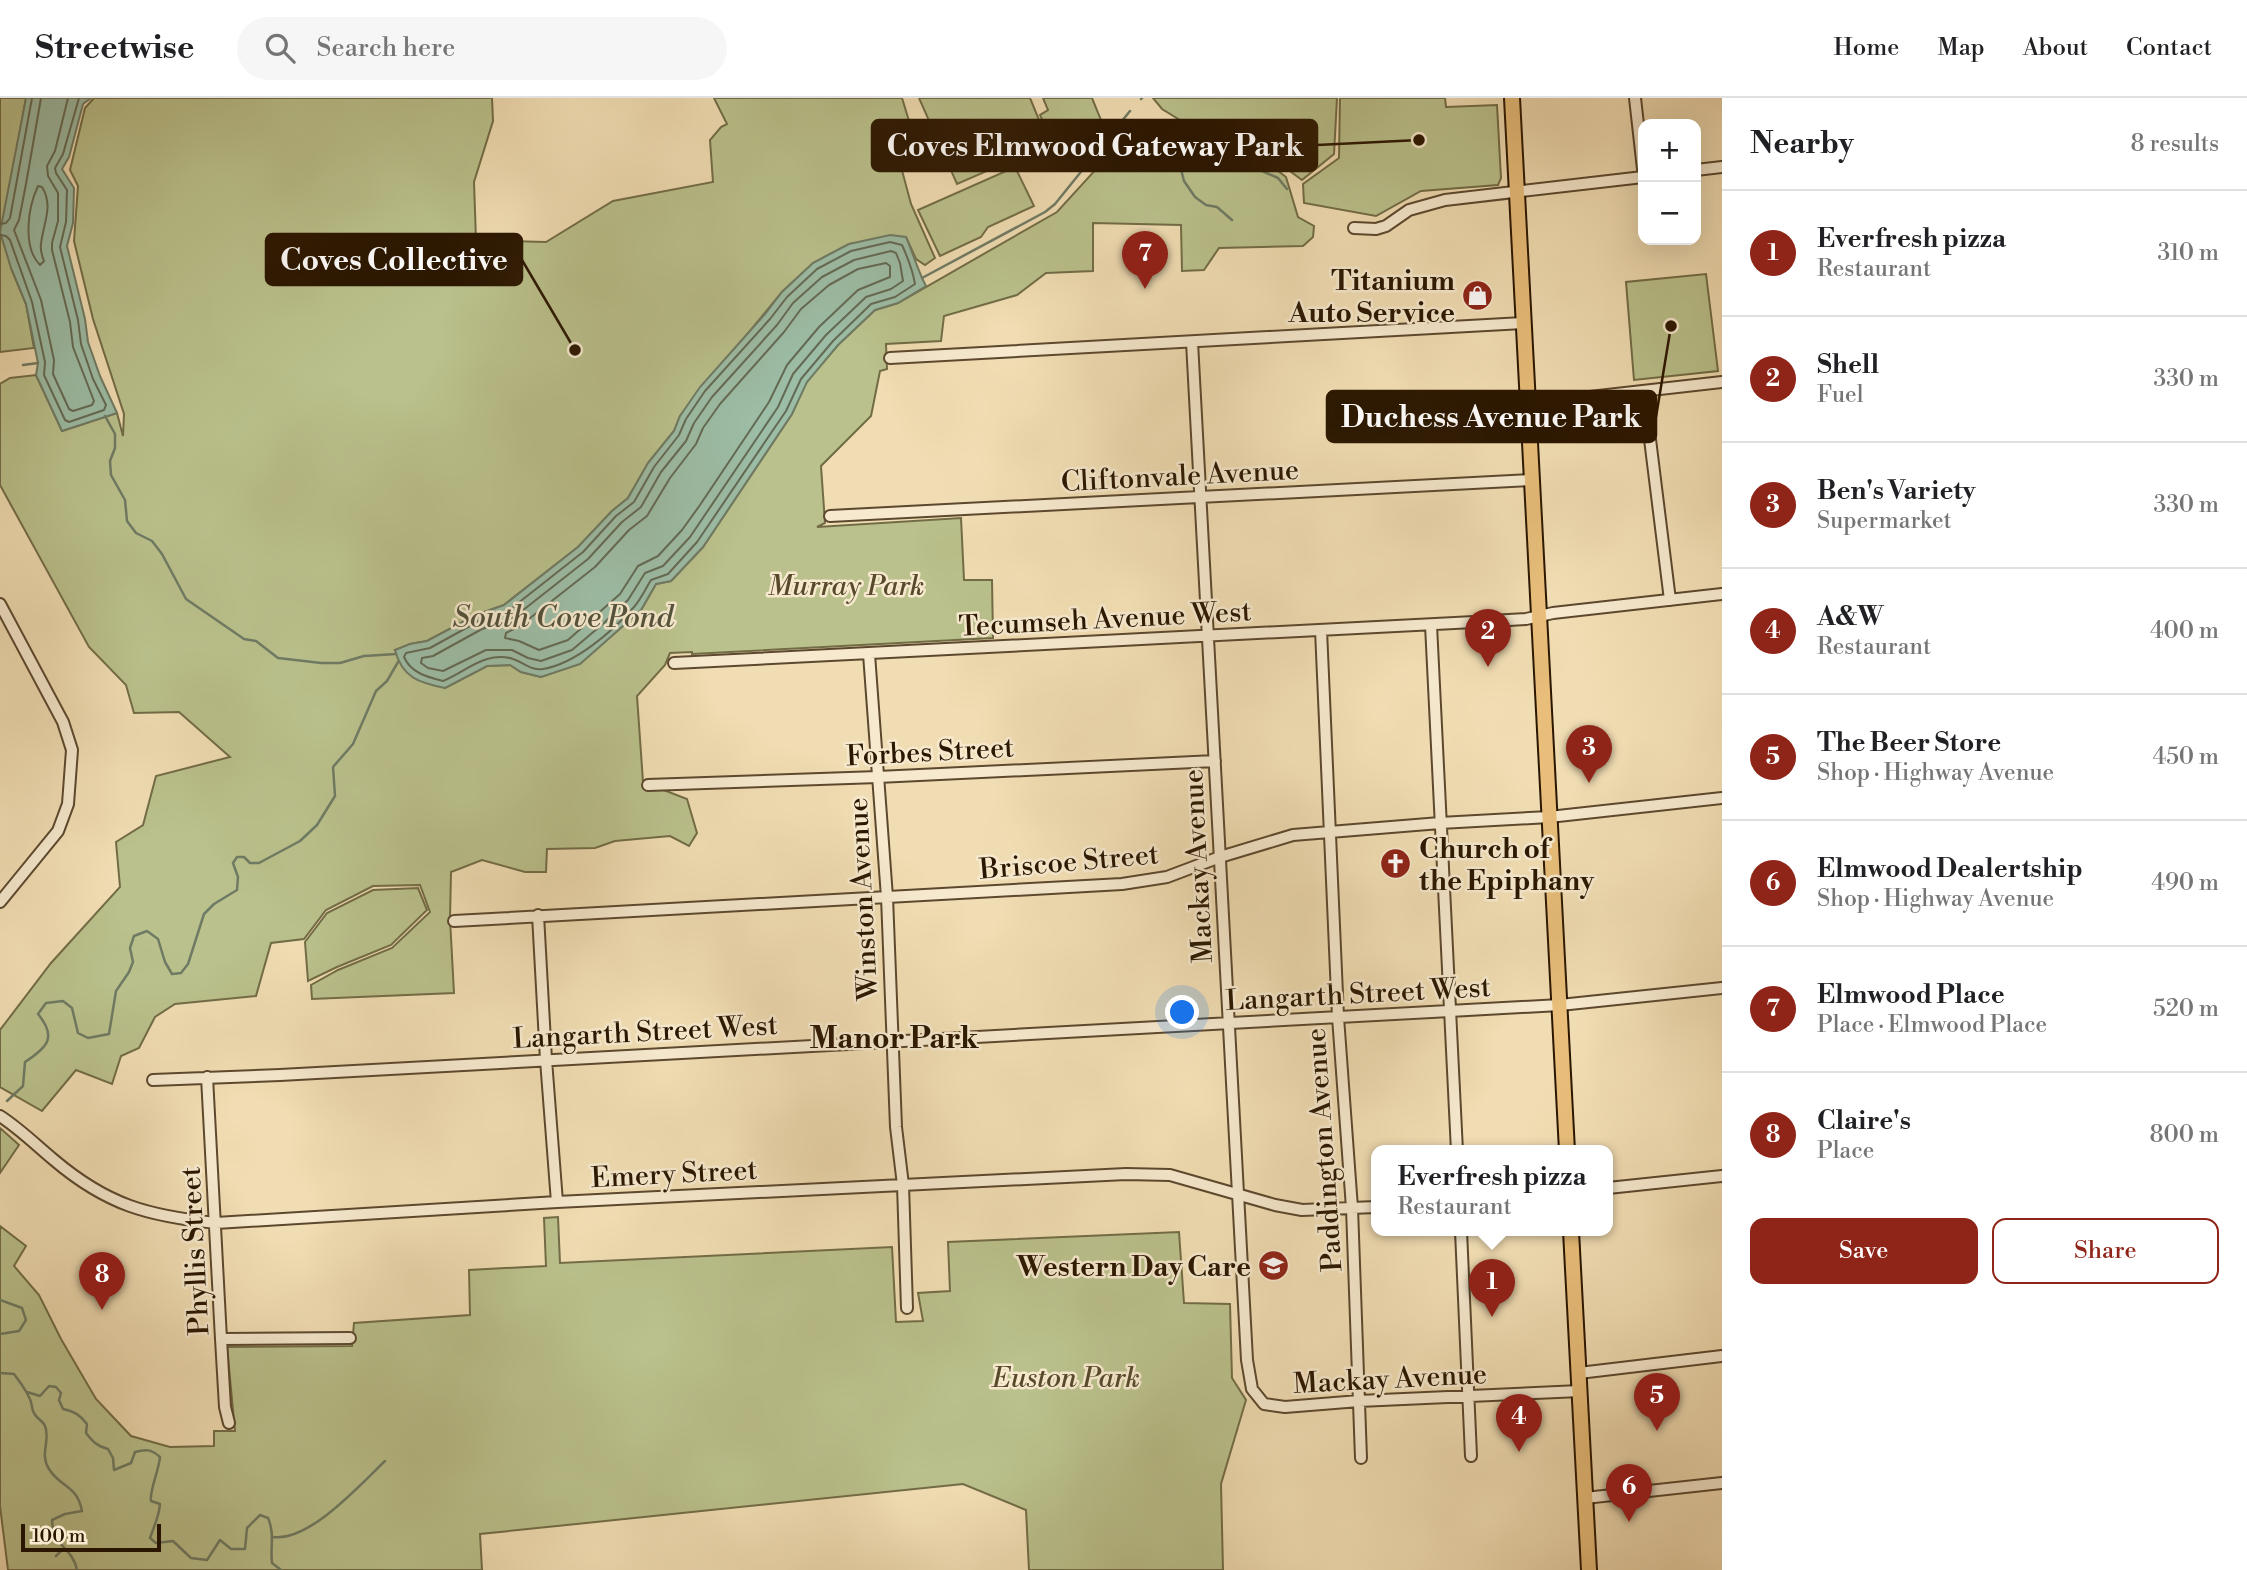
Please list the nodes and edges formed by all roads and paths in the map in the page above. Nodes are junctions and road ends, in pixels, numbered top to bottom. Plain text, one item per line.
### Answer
1 (1513, 98) edge
2 (1635, 98) edge
3 (1638, 125) edge
4 (1722, 167) edge
5 (1701, 169) edge
6 (1638, 178) edge
7 (1518, 193) junction
8 (1354, 228) dead end
9 (1523, 323) junction
10 (1192, 342) junction
11 (890, 358) dead end
12 (1722, 382) edge
13 (1644, 391) junction
14 (1528, 404) junction
15 (1531, 480) junction
16 (1200, 496) junction
17 (830, 516) dead end
18 (1722, 594) edge
19 (1670, 600) junction
20 (0, 604) edge
21 (1538, 616) junction
22 (1431, 625) junction
23 (1321, 630) junction
24 (1209, 635) junction
25 (869, 654) junction
26 (674, 663) dead end
27 (1215, 761) junction
28 (878, 777) junction
29 (648, 785) dead end
30 (1722, 798) edge
31 (1549, 817) junction
32 (1440, 823) junction
33 (1330, 831) junction
34 (1220, 857) junction
35 (887, 897) junction
36 (0, 902) edge
37 (538, 915) junction
38 (454, 921) dead end
39 (1722, 988) edge
40 (1560, 1005) junction
41 (1449, 1011) junction
42 (1338, 1017) junction
43 (1227, 1023) junction
44 (893, 1040) junction
45 (546, 1060) junction
46 (207, 1077) junction
47 (153, 1080) dead end
48 (0, 1116) edge
49 (1457, 1145) edge
50 (1567, 1145) edge
51 (1722, 1176) edge
52 (903, 1185) junction
53 (1613, 1187) edge
54 (1237, 1194) junction
55 (557, 1202) junction
56 (1371, 1207) edge
57 (1352, 1209) junction
58 (216, 1223) junction
59 (1461, 1236) edge
60 (1571, 1236) edge
61 (906, 1308) dead end
62 (350, 1338) dead end
63 (221, 1339) junction
64 (1722, 1356) edge
65 (1579, 1373) junction
66 (1580, 1391) junction
67 (1469, 1396) junction
68 (1359, 1401) junction
69 (229, 1423) dead end
70 (1471, 1457) dead end
71 (1361, 1458) dead end
72 (1722, 1483) edge
73 (1585, 1498) junction
74 (1589, 1570) edge

1 - 7 main road
2 - 3 street
4 - 5 street
6 - 7 street
7 - 8 street
7 - 9 main road
9 - 10 street
9 - 14 main road
10 - 11 street
10 - 16 street, Mackay Avenue
12 - 13 street
13 - 14 street
13 - 19 street
14 - 15 main road
15 - 16 street, Cliftonvale Avenue
15 - 21 main road
16 - 17 street, Cliftonvale Avenue
16 - 24 street, Mackay Avenue
18 - 19 street, Tecumseh Avenue West
19 - 21 street, Tecumseh Avenue West
20 - 36 street
21 - 22 street, Tecumseh Avenue West
21 - 31 main road
22 - 23 street, Tecumseh Avenue West
22 - 32 street
23 - 24 street, Tecumseh Avenue West
23 - 33 street, Paddington Avenue
24 - 25 street, Tecumseh Avenue West
24 - 27 street, Mackay Avenue
25 - 26 street, Tecumseh Avenue West
25 - 28 street, Winston Avenue
27 - 28 street, Forbes Street
27 - 34 street, Mackay Avenue
28 - 29 street, Forbes Street
28 - 35 street, Winston Avenue
30 - 31 street, Briscoe Street
31 - 32 street, Briscoe Street
31 - 40 main road
32 - 33 street, Briscoe Street
32 - 41 street
33 - 34 street, Briscoe Street
33 - 42 street, Paddington Avenue
34 - 35 street, Briscoe Street
34 - 43 street, Mackay Avenue
35 - 37 street, Briscoe Street
35 - 44 street, Winston Avenue
37 - 38 street, Briscoe Street
37 - 45 street
39 - 40 street, Langarth Street West
40 - 41 street, Langarth Street West
40 - 50 main road
41 - 42 street, Langarth Street West
41 - 49 street
42 - 43 street, Langarth Street West
42 - 57 street, Paddington Avenue
43 - 44 street, Langarth Street West
43 - 54 street, Mackay Avenue
44 - 45 street, Langarth Street West
44 - 52 street, Winston Avenue
45 - 46 street, Langarth Street West
45 - 55 street
46 - 47 street, Langarth Street West
46 - 58 street, Phyllis Street
48 - 58 street, Emery Street
51 - 53 street
52 - 54 street, Emery Street
52 - 55 street, Emery Street
52 - 61 street, Winston Avenue
54 - 57 street, Emery Street
54 - 68 street, Mackay Avenue
55 - 58 street, Emery Street
56 - 57 street, Emery Street
57 - 68 street, Paddington Avenue
58 - 63 street, Phyllis Street
59 - 67 street
60 - 65 main road
62 - 63 street
63 - 69 street, Phyllis Street
64 - 65 street
65 - 66 main road
66 - 67 street, Mackay Avenue
66 - 73 main road
67 - 68 street, Mackay Avenue
67 - 70 street
68 - 71 street, Paddington Avenue
72 - 73 street
73 - 74 main road

